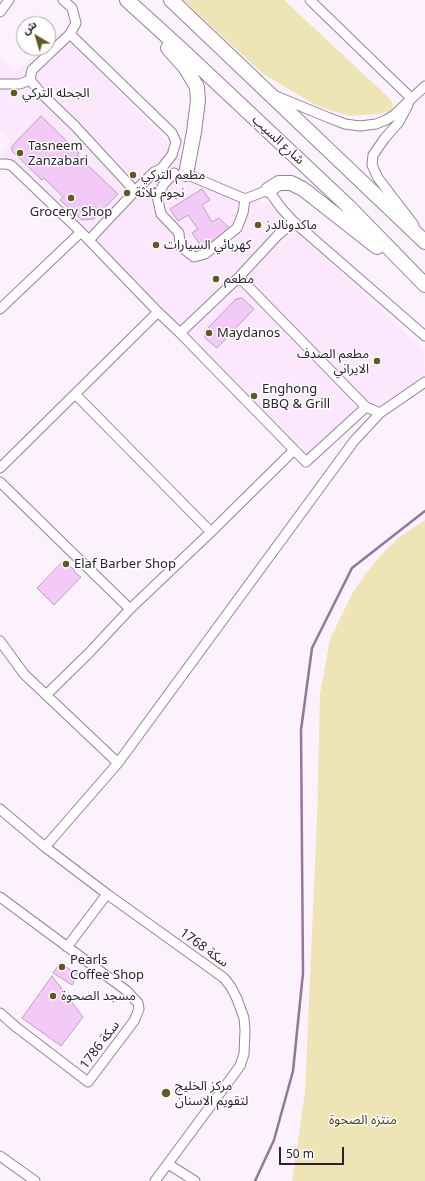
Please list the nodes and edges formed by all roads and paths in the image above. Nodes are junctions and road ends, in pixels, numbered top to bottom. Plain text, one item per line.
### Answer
1 (9, 0) edge
2 (63, 0) edge
3 (126, 0) edge
4 (171, 0) edge
5 (310, 0) edge
6 (0, 12) edge
7 (70, 34) junction
8 (30, 80) junction
9 (1, 84) edge
10 (425, 86) edge
11 (265, 91) junction
12 (411, 98) junction
13 (0, 164) edge
14 (161, 169) junction
15 (180, 173) junction
16 (268, 190) junction
17 (136, 191) junction
18 (245, 199) junction
19 (294, 222) junction
20 (81, 232) junction
21 (89, 240) junction
22 (423, 240) edge
23 (239, 277) junction
24 (424, 285) edge
25 (0, 310) edge
26 (158, 312) junction
27 (180, 333) junction
28 (425, 336) edge
29 (425, 382) edge
30 (75, 394) junction
31 (366, 407) junction
32 (380, 413) junction
33 (294, 450) junction
34 (0, 468) edge
35 (0, 482) edge
36 (211, 532) junction
37 (130, 609) junction
38 (0, 641) edge
39 (46, 695) junction
40 (118, 763) junction
41 (0, 809) edge
42 (45, 847) junction
43 (106, 894) junction
44 (0, 897) edge
45 (67, 948) junction
46 (0, 1013) edge
47 (0, 1156) edge
48 (168, 1164) junction
49 (35, 1181) edge
50 (155, 1181) edge
51 (195, 1181) edge

1 - 6 street
2 - 7 street
3 - 15 highway
3 - 24 highway, شارع السيب
4 - 11 highway, شارع السيب
5 - 12 street
7 - 8 street
7 - 14 street
8 - 9 street
8 - 17 street
10 - 12 street
11 - 12 street
11 - 22 highway, شارع السيب
12 - 22 street
13 - 20 street
14 - 15 street
14 - 17 street
15 - 18 street
15 - 18 street
16 - 18 street
16 - 19 street
16 - 24 highway
17 - 21 street
19 - 23 street
19 - 28 street
20 - 21 street
20 - 25 street
21 - 26 street
23 - 27 street
23 - 31 street
26 - 27 street
26 - 30 street
27 - 33 street
29 - 32 street
30 - 34 street
30 - 36 street
31 - 32 street
31 - 33 street
32 - 40 street
33 - 36 street
35 - 37 street
36 - 37 street
37 - 39 street
38 - 39 street
39 - 40 street
40 - 42 street
41 - 42 street, سكة 1768
42 - 43 street, سكة 1768
43 - 45 street
43 - 48 street, سكة 1768
44 - 45 street, سكة 1786
45 - 46 street, سكة 1786
47 - 49 street
48 - 50 street, سكة 1768
48 - 51 street

